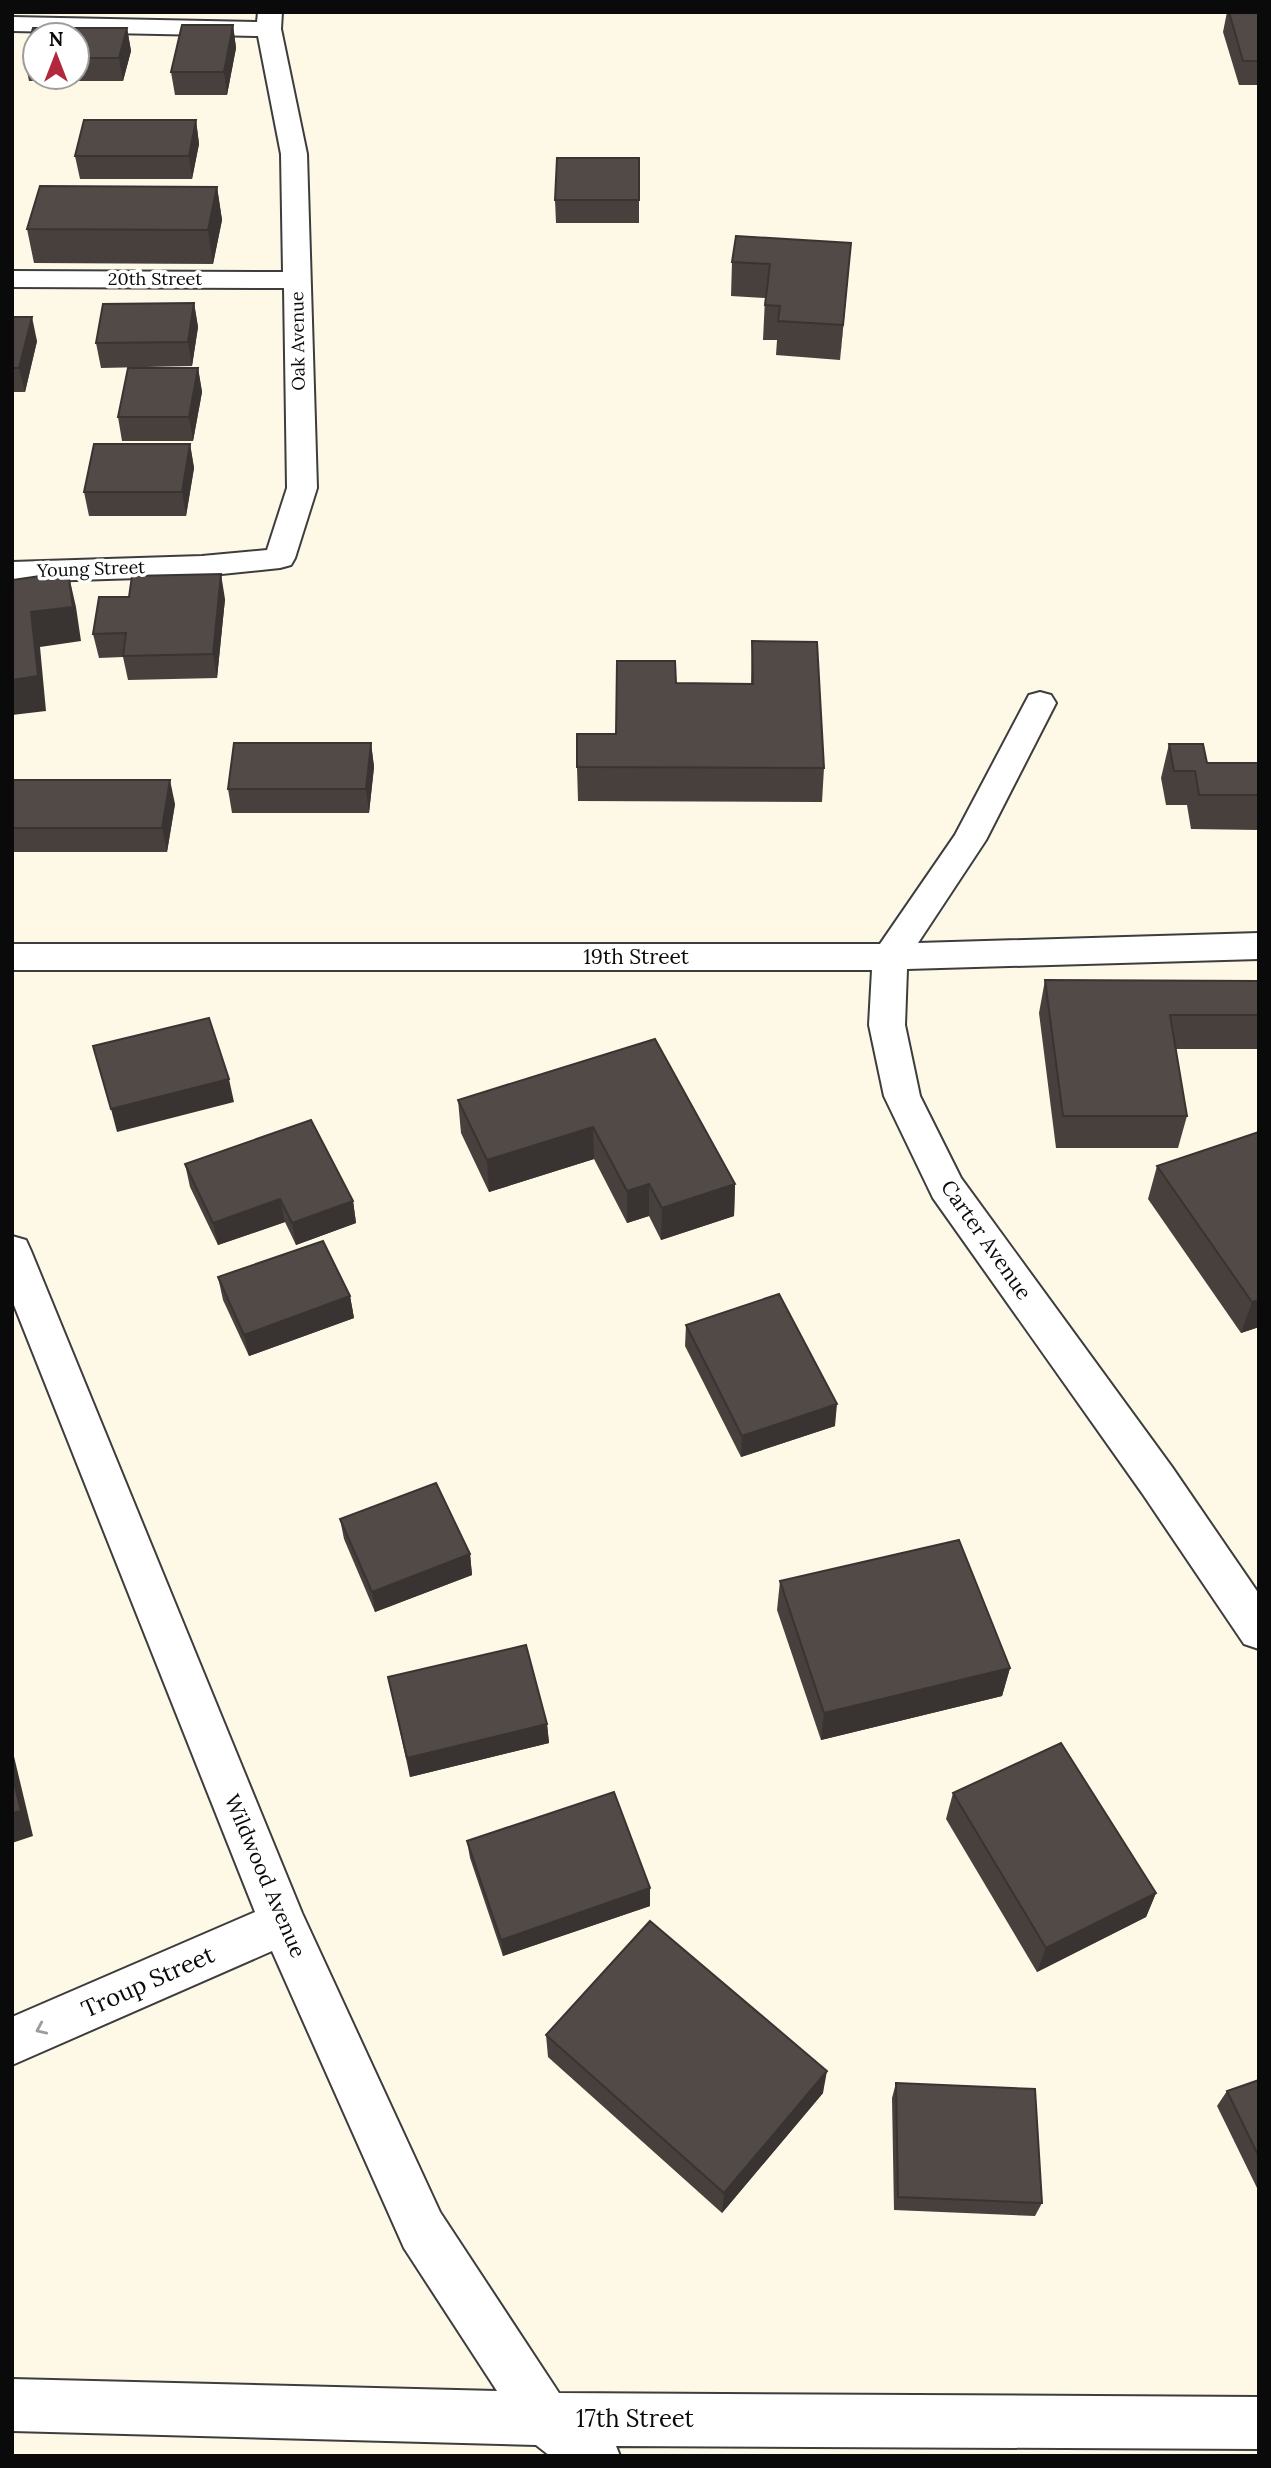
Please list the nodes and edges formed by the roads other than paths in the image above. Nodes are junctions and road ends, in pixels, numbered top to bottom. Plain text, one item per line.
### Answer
1 (270, 21) edge
2 (12, 24) edge
3 (12, 279) edge
4 (297, 280) junction
5 (170, 566) joint
6 (12, 572) edge
7 (1040, 704) dead end
8 (1259, 946) edge
9 (12, 957) edge
10 (890, 957) junction
11 (12, 1251) edge
12 (1259, 1630) edge
13 (283, 1923) junction
14 (12, 2041) edge
15 (12, 2405) edge
16 (545, 2419) junction
17 (1259, 2423) edge
18 (594, 2456) edge

1 - 2 street
1 - 4 street, Oak Avenue
3 - 4 street, 20th Street
4 - 5 street, Oak Avenue
5 - 6 street, Young Street
7 - 10 street
8 - 10 street, 19th Street
9 - 10 street, 19th Street
10 - 12 street, Carter Avenue
11 - 13 street, Wildwood Avenue
13 -> 14 street, Troup Street
13 - 16 street, Wildwood Avenue
15 - 16 street, 17th Street
16 - 17 street, 17th Street
16 - 18 street, Wildwood Avenue

